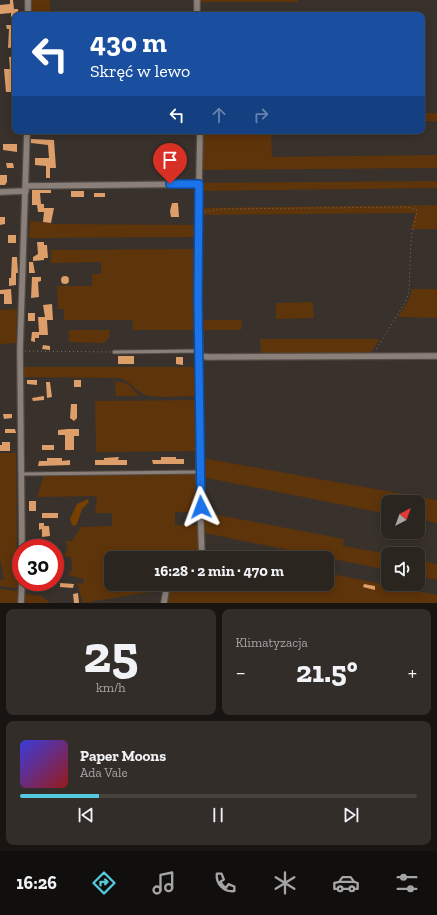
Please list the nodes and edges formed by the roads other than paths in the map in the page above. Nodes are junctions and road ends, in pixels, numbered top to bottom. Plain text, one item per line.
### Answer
1 (28, 0) edge
2 (197, 0) edge
3 (28, 12) edge
4 (197, 12) edge
5 (27, 134) edge
6 (200, 134) edge
7 (199, 184) junction
8 (26, 189) junction
9 (0, 192) edge
10 (114, 352) road end
11 (199, 353) junction
12 (437, 356) edge
13 (199, 472) junction
14 (21, 474) junction
15 (22, 539) edge
16 (202, 551) edge
17 (22, 591) edge
18 (165, 591) edge
19 (21, 603) edge
20 (164, 603) edge

1 - 3 street
2 - 4 street
5 - 8 street
6 - 7 street
7 - 8 street
7 - 11 street
8 - 9 street
8 - 14 street
10 - 11 lane
11 - 12 street
11 - 13 street
13 - 14 lane
13 - 16 street
14 - 15 street
17 - 19 street
18 - 20 street

